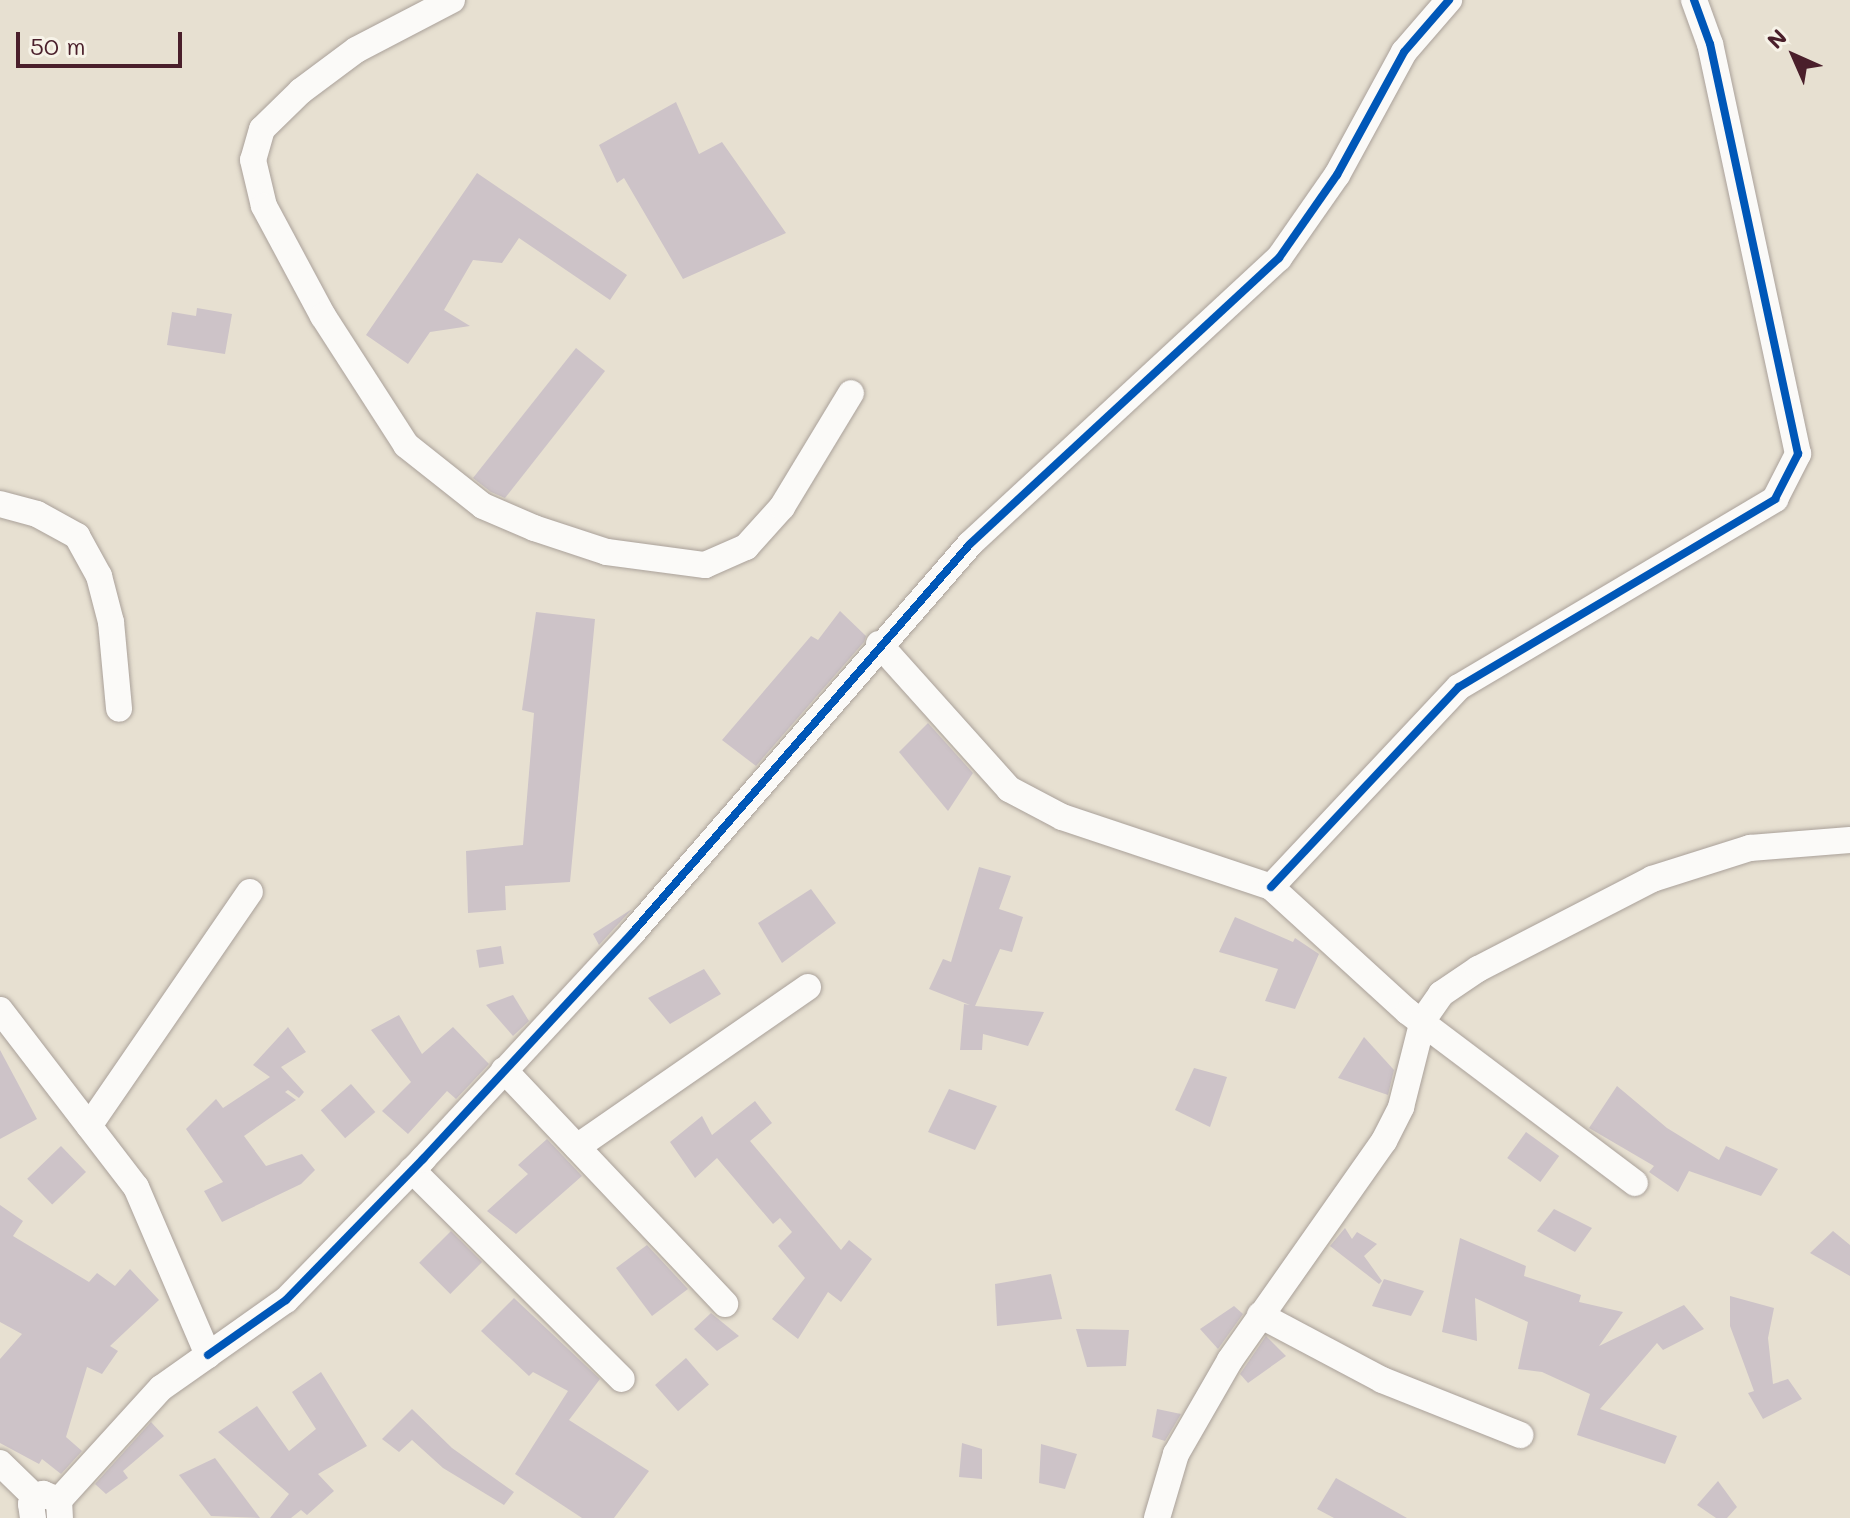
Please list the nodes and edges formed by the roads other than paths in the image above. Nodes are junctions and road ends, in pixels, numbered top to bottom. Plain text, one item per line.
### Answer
1 (452, 0) edge
2 (1449, 0) edge
3 (1694, 0) edge
4 (851, 393) dead end
5 (0, 504) edge
6 (879, 644) junction
7 (119, 709) dead end
8 (1850, 840) edge
9 (1271, 887) junction
10 (250, 892) dead end
11 (808, 987) dead end
12 (0, 1010) edge
13 (1423, 1020) junction
14 (504, 1070) junction
15 (89, 1126) junction
16 (577, 1147) junction
17 (412, 1170) junction
18 (1635, 1183) dead end
19 (725, 1304) dead end
20 (1260, 1315) junction
21 (208, 1355) junction
22 (622, 1379) dead end
23 (1520, 1435) dead end
24 (0, 1463) edge
25 (47, 1508) edge
26 (1157, 1518) edge

1 - 4 street
2 - 6 street
3 - 9 street
5 - 7 street
6 - 9 street
6 - 14 street
8 - 13 street
9 - 13 street
10 - 15 street
11 - 16 street
12 - 15 street
13 - 18 street
13 - 20 street
14 - 16 street
14 - 17 street
15 - 21 street
16 - 19 street
17 - 21 street
17 - 22 street
20 - 23 street
20 - 26 street
21 - 25 street
24 - 25 street

